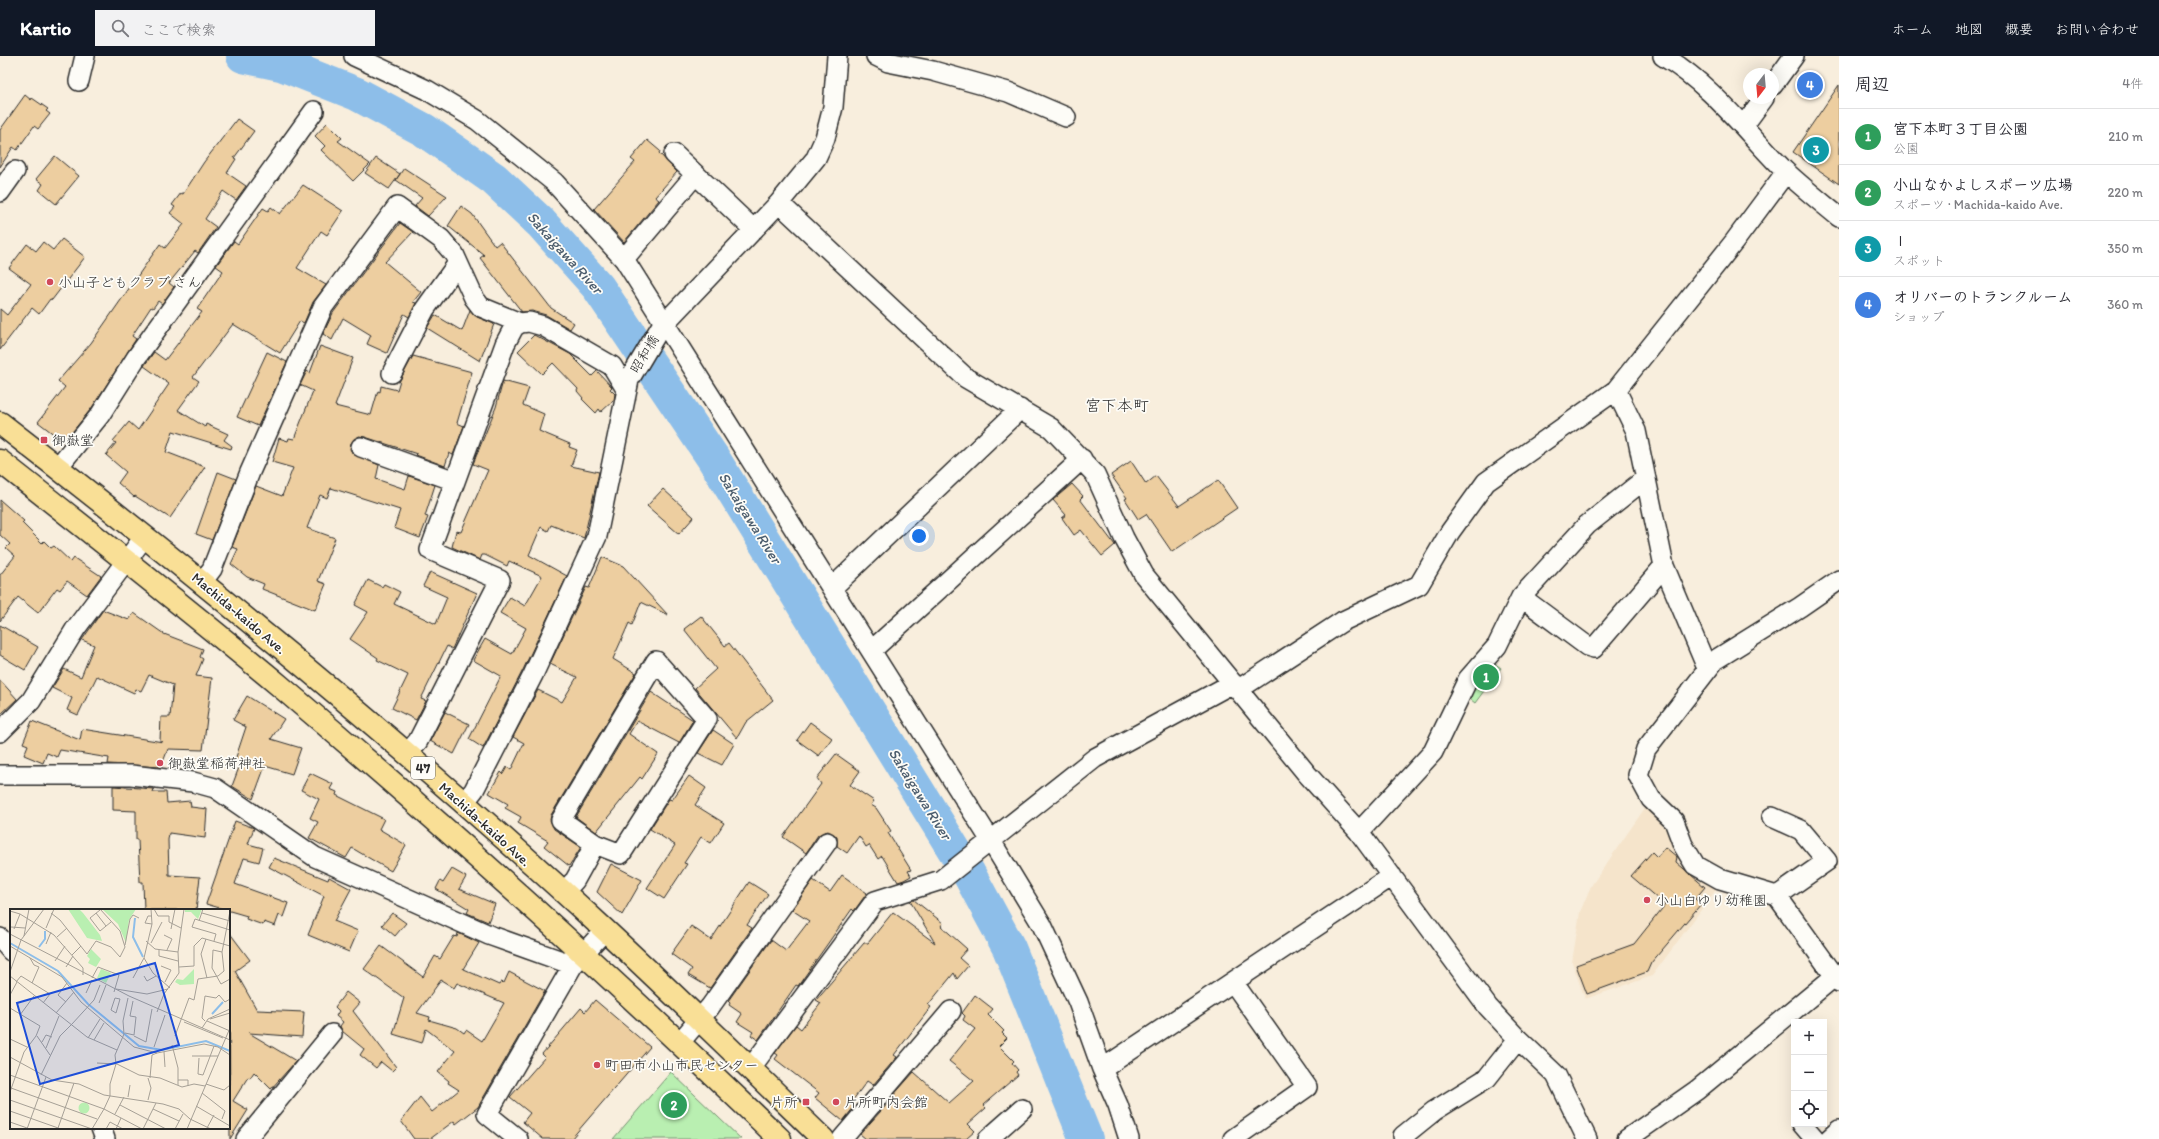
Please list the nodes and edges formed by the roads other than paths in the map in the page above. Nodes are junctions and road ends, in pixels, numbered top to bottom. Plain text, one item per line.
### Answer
1 (354, 56) edge
2 (837, 56) edge
3 (876, 56) edge
4 (1663, 56) edge
5 (1794, 56) edge
6 (1779, 77) edge
7 (1760, 104) edge
8 (314, 111) dead end
9 (1066, 117) dead end
10 (1744, 125) junction
11 (674, 154) dead end
12 (15, 171) dead end
13 (1786, 172) junction
14 (695, 175) junction
15 (0, 192) edge
16 (779, 203) junction
17 (1839, 217) edge
18 (753, 229) junction
19 (624, 259) junction
20 (458, 263) junction
21 (520, 323) junction
22 (662, 325) junction
23 (392, 373) dead end
24 (628, 384) junction
25 (1616, 390) junction
26 (1020, 410) junction
27 (0, 423) edge
28 (361, 447) dead end
29 (1082, 459) junction
30 (0, 461) edge
31 (58, 467) junction
32 (1645, 479) junction
33 (455, 481) junction
34 (145, 536) junction
35 (127, 560) junction
36 (1664, 566) junction
37 (1839, 580) edge
38 (202, 582) junction
39 (832, 588) junction
40 (1521, 597) junction
41 (871, 650) junction
42 (1707, 668) junction
43 (1236, 686) junction
44 (0, 732) edge
45 (407, 754) junction
46 (0, 775) edge
47 (463, 804) junction
48 (1772, 817) dead end
49 (1359, 832) junction
50 (827, 842) dead end
51 (595, 844) junction
52 (987, 844) junction
53 (1392, 876) junction
54 (563, 893) junction
55 (1777, 896) junction
56 (605, 930) junction
57 (0, 938) edge
58 (10, 950) edge
59 (579, 959) junction
60 (1837, 979) edge
61 (1233, 982) junction
62 (951, 1011) dead end
63 (700, 1020) junction
64 (332, 1034) dead end
65 (1518, 1039) junction
66 (680, 1042) junction
67 (750, 1069) junction
68 (1102, 1069) junction
69 (1022, 1109) dead end
70 (1805, 1127) edge
71 (101, 1129) edge
72 (1839, 1130) edge
73 (105, 1139) edge
74 (246, 1139) edge
75 (518, 1139) edge
76 (780, 1139) edge
77 (823, 1139) edge
78 (842, 1139) edge
79 (988, 1139) edge
80 (1129, 1139) edge
81 (1233, 1139) edge
82 (1405, 1139) edge
83 (1587, 1139) edge
84 (1627, 1139) edge
85 (1815, 1139) edge
86 (1829, 1139) edge

1 - 19 street
2 - 16 street, 昭和橋
3 - 9 street
4 - 10 street
5 - 6 street
7 - 10 street
8 - 31 street
10 - 13 street
11 - 14 street
12 - 15 street
13 - 17 street
13 - 25 street
14 - 18 street
14 - 19 street
16 - 18 street, 昭和橋
16 - 26 street
18 - 22 street, 昭和橋
19 - 22 street
20 - 21 street
20 - 23 street
20 - 38 street
21 - 24 street
21 - 33 street
22 - 24 street, 昭和橋
22 - 39 street
24 - 47 street, 昭和橋
25 - 32 street
25 - 43 street
26 - 29 street
26 - 39 street
27 - 31 main road, Machida-kaido Ave. / 47
28 - 33 street
29 - 41 street
29 - 43 street
30 - 35 main road, 47
31 - 34 main road, Machida-kaido Ave. / 47
32 - 36 street
32 - 40 street
33 - 45 street
34 - 35 street
34 - 38 main road, Machida-kaido Ave. / 47
35 - 44 street
35 - 59 main road, 47
36 - 40 street
36 - 42 street
37 - 42 street
38 - 45 main road, Machida-kaido Ave. / 47
39 - 41 street
40 - 49 street
41 - 52 street
42 - 55 street
43 - 49 street
43 - 52 street
45 - 47 main road, Machida-kaido Ave. / 47
46 - 59 street
47 - 54 main road, Machida-kaido Ave. / 47
48 - 55 street
49 - 53 street
50 - 63 street
51 - 51 street
51 - 54 street
52 - 67 street
52 - 68 street
53 - 61 street
53 - 65 street
54 - 56 main road, Machida-kaido Ave. / 47
55 - 60 street
56 - 59 street
56 - 63 main road, Machida-kaido Ave. / 47
57 - 58 street
59 - 66 main road, 47
59 - 75 street
60 - 84 street
61 - 68 street
61 - 81 street
62 - 78 street
63 - 66 street
63 - 67 main road, Machida-kaido Ave. / 47
64 - 74 street
65 - 82 street
65 - 83 street
66 - 76 main road, 47
67 - 77 main road, Machida-kaido Ave. / 47
68 - 80 street
69 - 79 street
70 - 85 street
71 - 73 street
72 - 86 street

